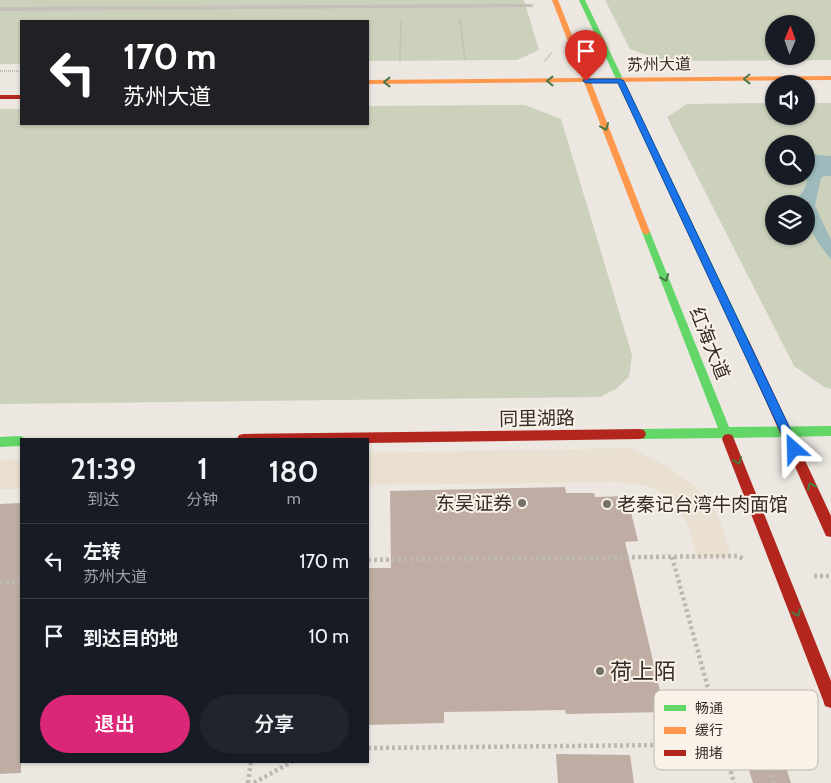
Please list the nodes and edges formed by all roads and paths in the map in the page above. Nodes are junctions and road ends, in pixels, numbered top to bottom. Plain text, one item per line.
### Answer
1 (191, 0) edge
2 (555, 0) edge
3 (582, 0) edge
4 (458, 6) junction
5 (531, 6) dead end
6 (402, 7) junction
7 (187, 8) junction
8 (0, 9) edge
9 (465, 60) dead end
10 (400, 61) dead end
11 (0, 71) edge
12 (20, 71) edge
13 (831, 78) edge
14 (586, 81) junction
15 (620, 81) junction
16 (369, 82) edge
17 (596, 94) junction
18 (632, 94) junction
19 (0, 97) edge
20 (20, 97) edge
21 (831, 431) edge
22 (787, 432) junction
23 (727, 433) junction
24 (324, 438) edge
25 (20, 441) edge
26 (0, 442) edge
27 (831, 530) edge
28 (672, 557) junction
29 (369, 560) edge
30 (752, 563) dead end
31 (0, 582) edge
32 (20, 582) edge
33 (709, 690) edge
34 (831, 700) edge
35 (654, 745) edge
36 (369, 748) edge
37 (251, 763) edge
38 (290, 763) edge
39 (731, 770) edge
40 (770, 770) edge
41 (248, 783) edge
42 (254, 783) edge
43 (734, 783) edge
44 (774, 783) edge

1 - 7 lane
2 - 14 main road, 红海大道
3 - 15 main road, 红海大道
4 - 5 lane
4 - 6 lane
4 - 9 path
6 - 7 lane
6 - 10 path
7 - 8 lane
11 - 12 path
13 -> 15 main road, 苏州大道
14 - 15 main road, 苏州大道
14 -> 16 main road, 苏州大道
14 - 17 main road, 红海大道
15 - 18 main road, 红海大道
17 - 18 main road, 苏州大道
17 -> 23 main road, 红海大道
18 - 22 main road, 红海大道
19 - 20 main road
21 - 22 main road, 同里湖路
22 - 23 main road, 同里湖路
27 -> 22 main road, 红海大道
23 - 24 main road, 同里湖路
23 -> 34 main road, 红海大道
25 - 26 main road
28 - 29 path
28 - 30 path
28 - 33 path
31 - 32 path
35 - 36 path
37 - 41 path
38 - 42 path
39 - 43 path
40 - 44 path

